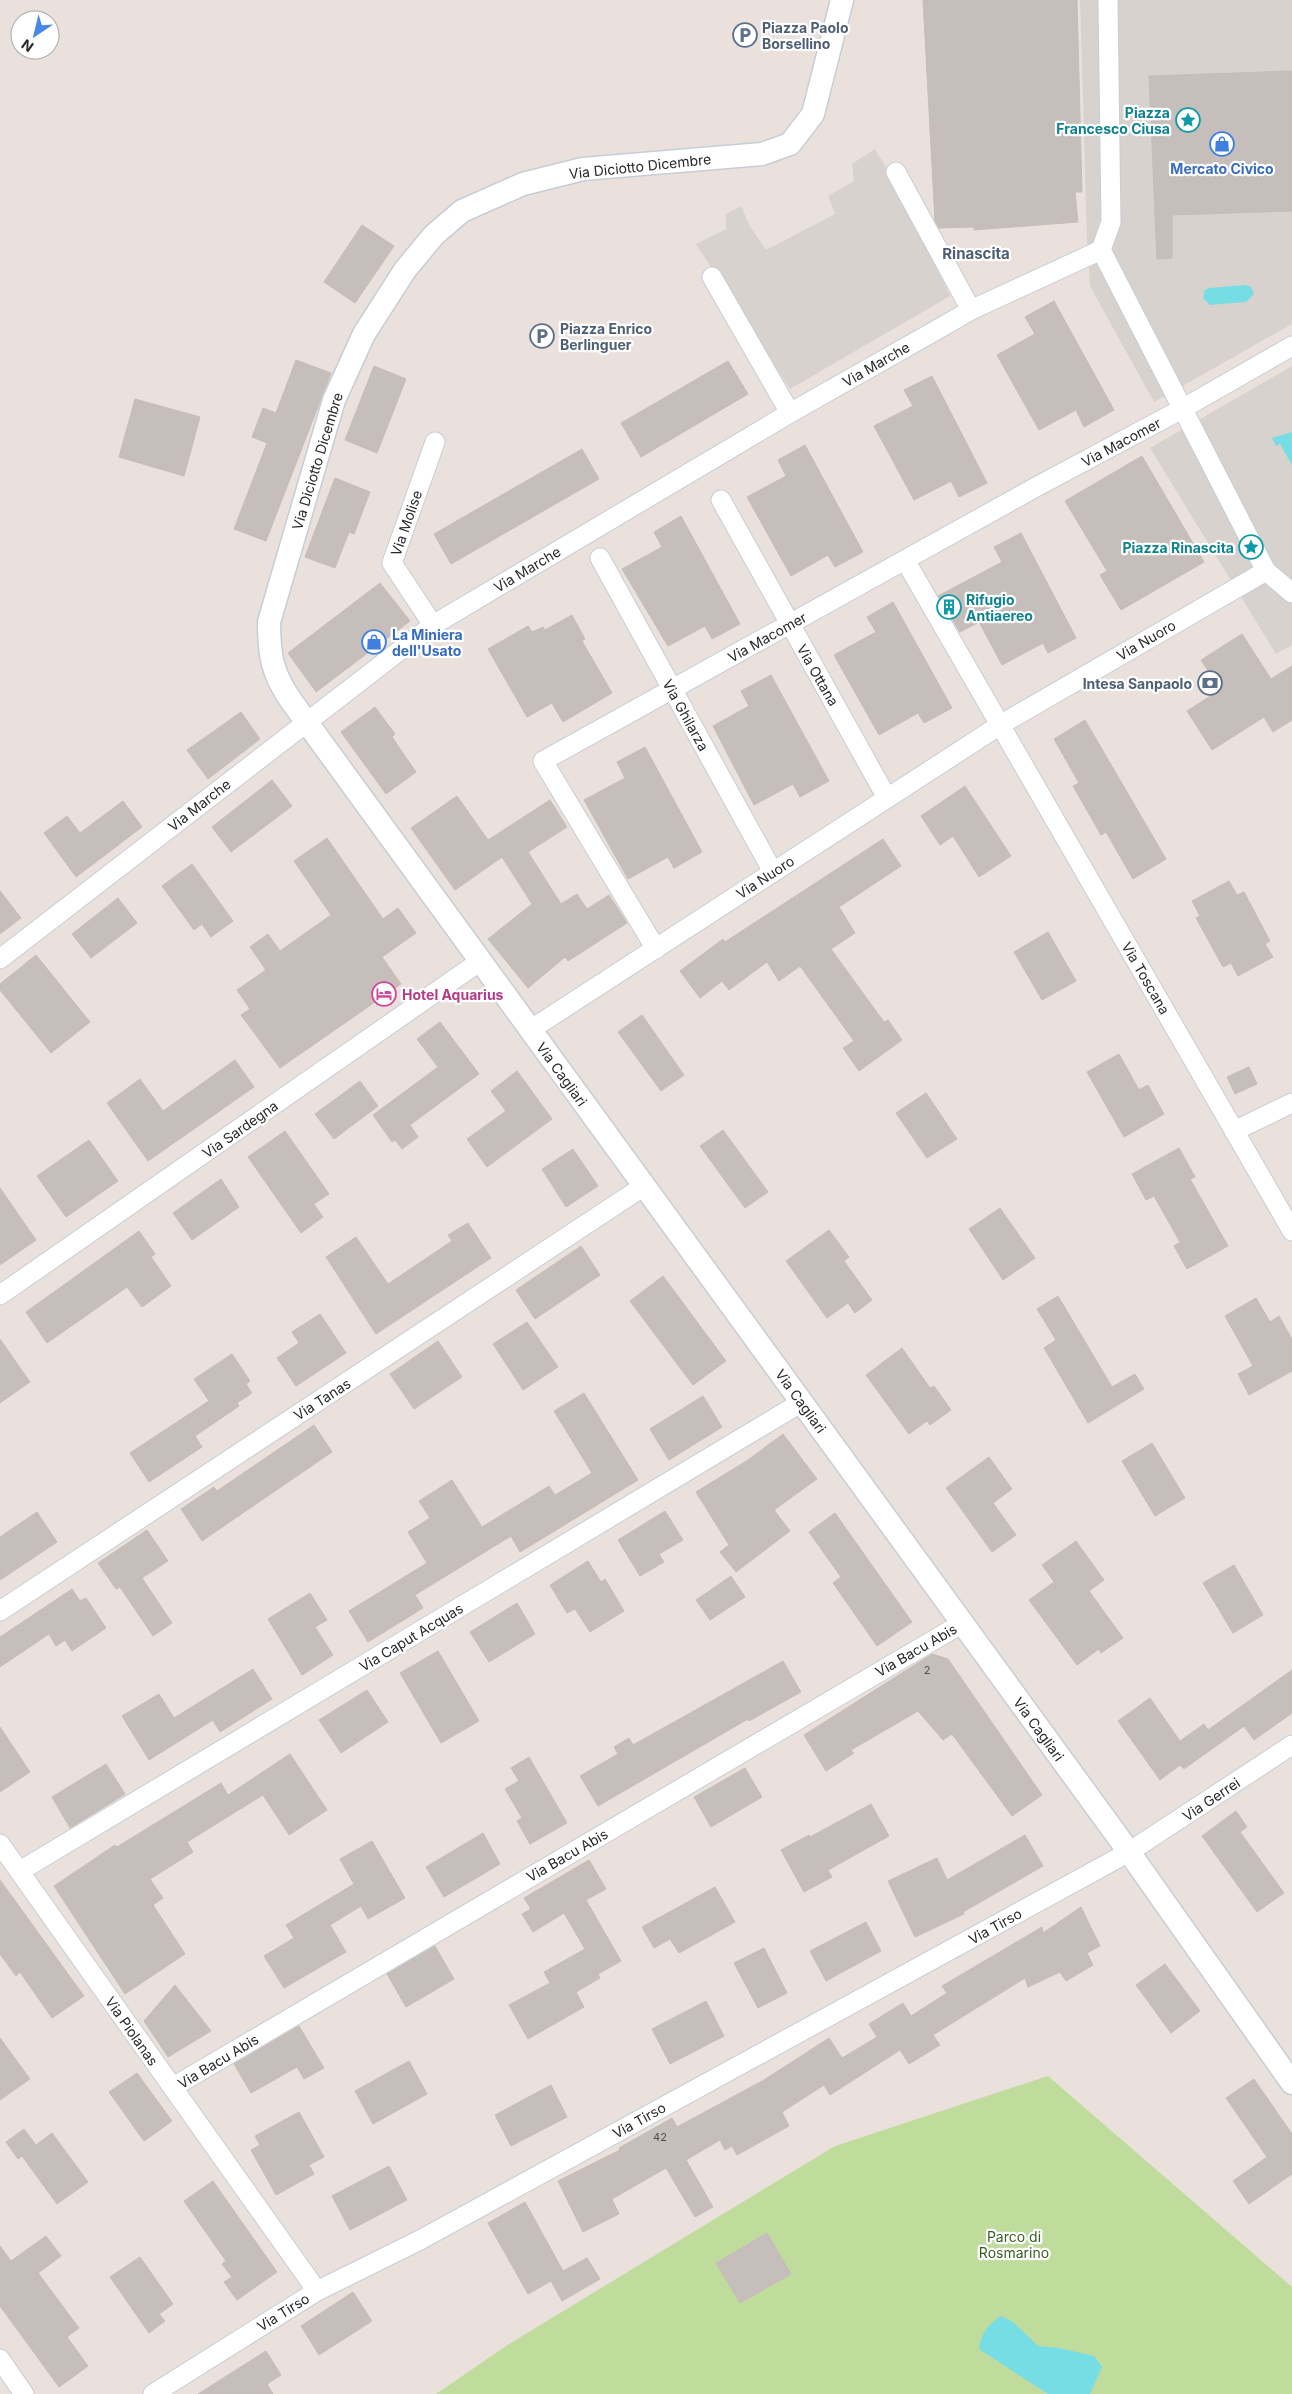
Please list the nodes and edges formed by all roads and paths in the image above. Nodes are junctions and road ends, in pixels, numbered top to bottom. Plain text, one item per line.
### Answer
1 (842, 0) edge
2 (1108, 0) edge
3 (896, 172) dead end
4 (1100, 250) junction
5 (712, 277) dead end
6 (971, 310) junction
7 (1292, 346) edge
8 (1182, 410) junction
9 (790, 414) junction
10 (435, 442) dead end
11 (721, 500) dead end
12 (600, 558) dead end
13 (905, 560) junction
14 (1266, 571) junction
15 (1292, 593) edge
16 (789, 624) junction
17 (433, 625) junction
18 (672, 690) junction
19 (306, 722) junction
20 (1000, 725) junction
21 (887, 798) junction
22 (773, 872) junction
23 (656, 949) junction
24 (0, 959) edge
25 (480, 962) junction
26 (530, 1030) junction
27 (1292, 1103) edge
28 (1234, 1131) junction
29 (644, 1186) junction
30 (1292, 1231) edge
31 (0, 1295) edge
32 (802, 1402) junction
33 (0, 1611) edge
34 (962, 1624) junction
35 (1292, 1744) edge
36 (0, 1844) edge
37 (1129, 1852) junction
38 (20, 1871) junction
39 (1292, 2083) edge
40 (172, 2087) junction
41 (317, 2291) junction
42 (0, 2359) edge
43 (24, 2394) edge
44 (153, 2394) edge

1 - 19 street, Via Diciotto Dicembre
2 - 4 street
3 - 6 street
4 - 6 street, Via Marche
4 - 8 street
5 - 9 street
6 - 9 street, Via Marche
7 - 8 street
8 - 13 street, Via Macomer
8 - 14 street
9 - 17 street, Via Marche
10 - 17 street, Via Molise
11 - 16 street, Via Ottana
12 - 18 street, Via Ghilarza
13 - 16 street, Via Macomer
13 - 20 street
14 - 15 street
14 - 20 street, Via Nuoro
16 - 18 street, Via Macomer
16 - 21 street, Via Ottana
17 - 19 street, Via Marche
18 - 22 street, Via Ghilarza
18 - 23 street, Via Macomer
19 - 24 street, Via Marche
19 - 25 street, Via Cagliari
20 - 21 street, Via Nuoro
20 - 28 street, Via Toscana
21 - 22 street, Via Nuoro
22 - 23 street, Via Nuoro
23 - 26 street, Via Nuoro
25 - 26 street, Via Cagliari
25 - 31 street, Via Sardegna
26 - 29 street, Via Cagliari
27 - 28 street
28 - 30 street, Via Toscana
29 - 32 street, Via Cagliari
29 - 33 street, Via Tanas
32 - 34 street, Via Cagliari
32 - 38 street, Via Caput Acquas
34 - 37 street, Via Cagliari
34 - 40 street, Via Bacu Abis
35 - 37 street, Via Gerrei
36 - 38 street, Via Piolanas
37 - 39 street, Via Cagliari
37 - 41 street, Via Tirso
38 - 40 street, Via Piolanas
40 - 41 street, Via Piolanas
41 - 44 street, Via Tirso
42 - 43 street

